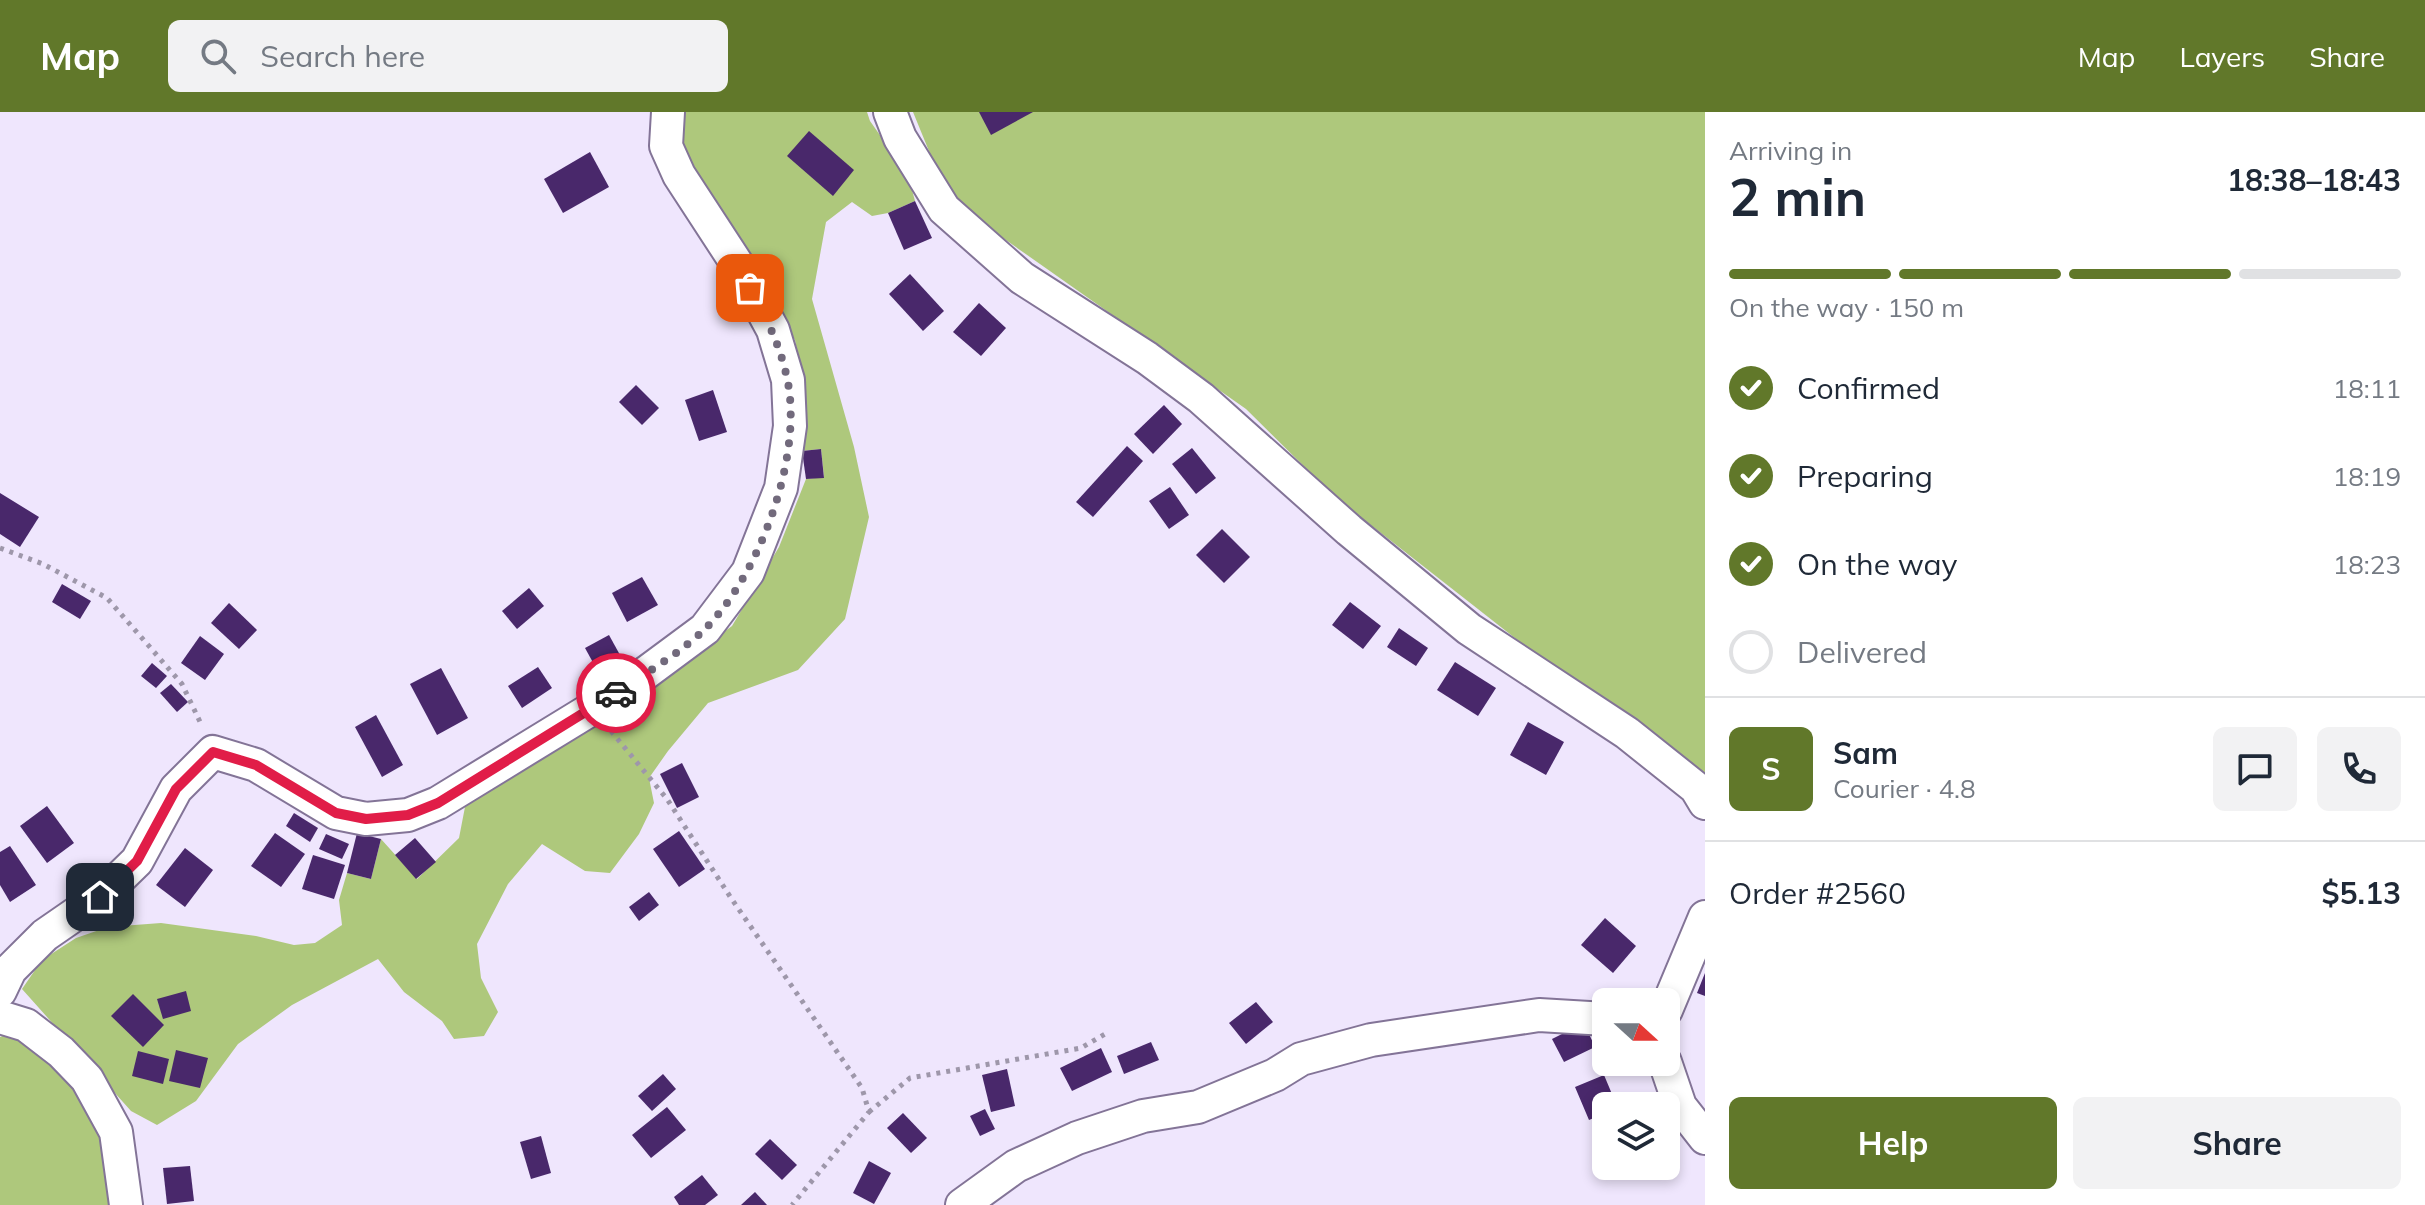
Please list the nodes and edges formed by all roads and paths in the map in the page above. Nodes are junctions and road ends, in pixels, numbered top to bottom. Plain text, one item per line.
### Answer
1 (668, 112) edge
2 (890, 112) edge
3 (0, 548) edge
4 (598, 705) junction
5 (213, 752) junction
6 (1705, 803) edge
7 (1705, 917) edge
8 (1675, 988) edge
9 (0, 991) edge
10 (0, 1017) edge
11 (1592, 1018) edge
12 (1105, 1034) dead end
13 (1670, 1076) edge
14 (869, 1112) junction
15 (1705, 1138) edge
16 (126, 1205) edge
17 (792, 1205) edge
18 (962, 1205) edge

1 - 4 street
2 - 6 street
3 - 5 path
4 - 5 street
4 - 14 path
5 - 9 street
7 - 8 street
10 - 16 street
11 - 18 street
12 - 14 path
13 - 15 street
14 - 17 path

